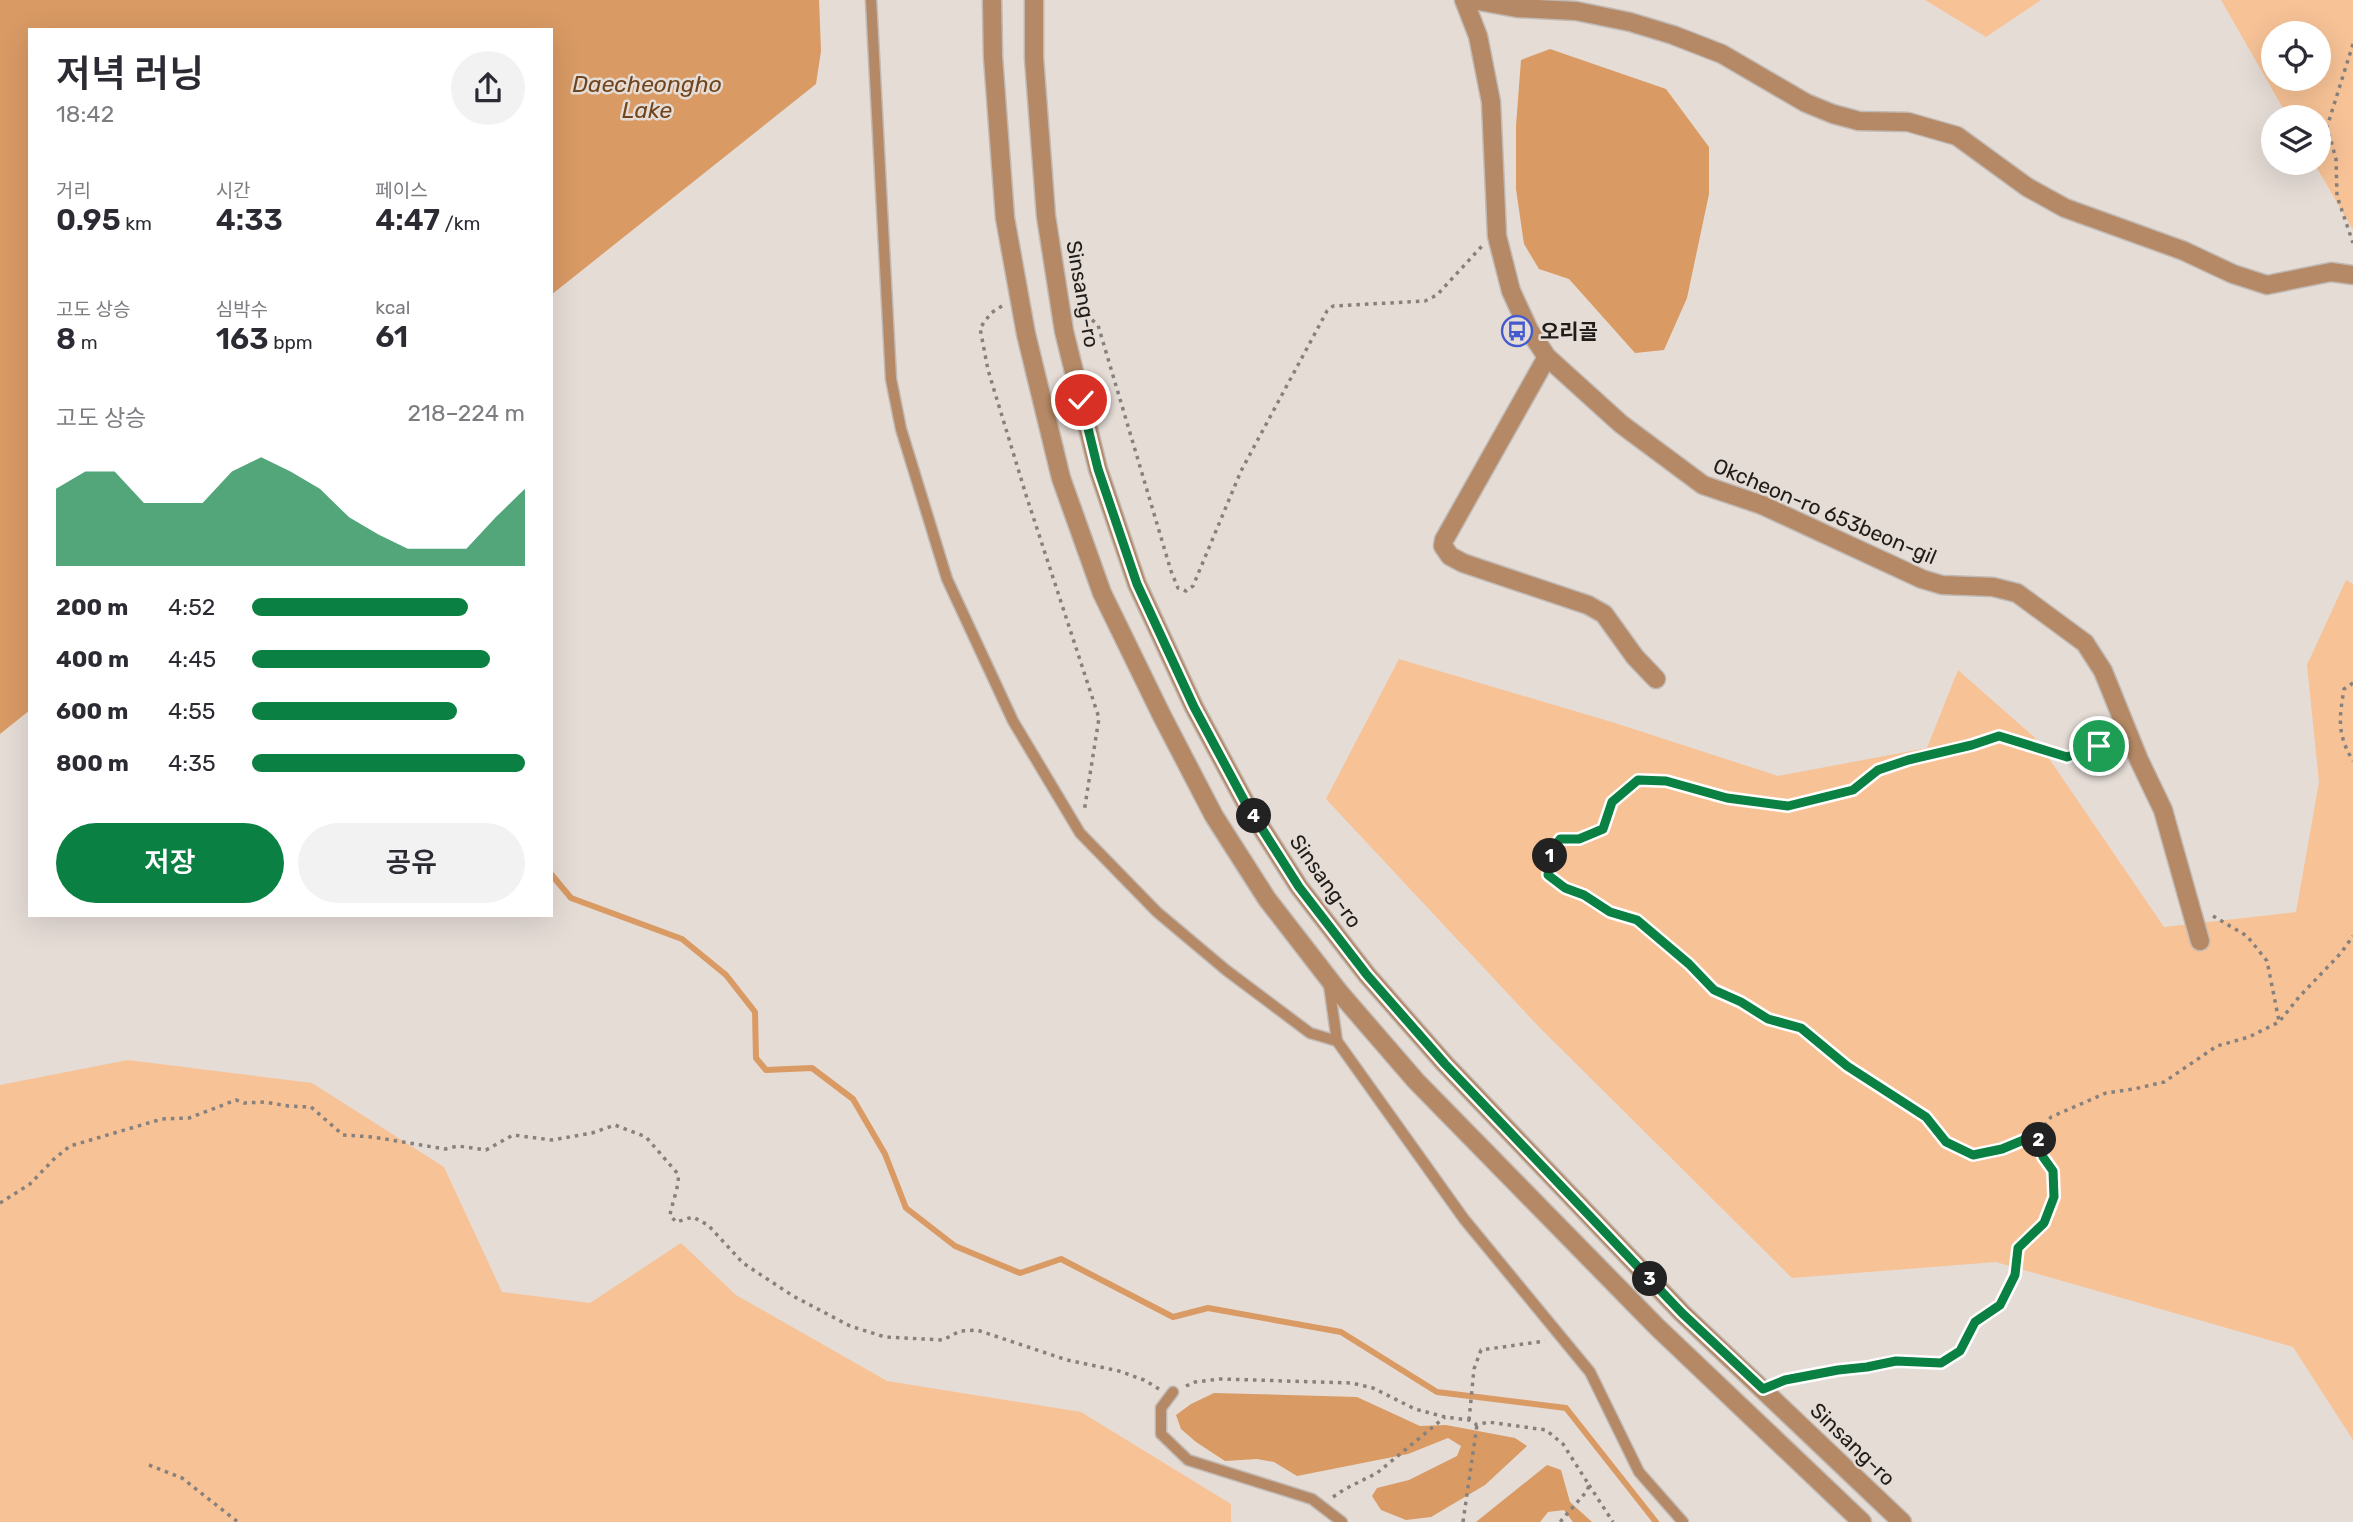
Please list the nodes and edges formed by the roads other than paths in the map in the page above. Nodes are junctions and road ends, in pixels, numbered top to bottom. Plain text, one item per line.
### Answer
1 (871, 0) edge
2 (992, 0) edge
3 (1034, 0) edge
4 (1464, 0) edge
5 (1474, 0) edge
6 (2353, 275) edge
7 (1547, 357) junction
8 (1656, 679) dead end
9 (2200, 941) dead end
10 (1328, 977) junction
11 (1337, 1041) junction
12 (1173, 1392) road end
13 (1342, 1522) edge
14 (1683, 1522) edge
15 (1863, 1522) edge
16 (1902, 1522) edge

1 - 11 lane
2 - 10 street
3 - 16 street, Sinsang-ro
4 - 7 street, Okcheon-ro 653beon-gil
5 - 6 street
7 - 8 street
7 - 9 street, Okcheon-ro 653beon-gil
10 - 11 lane
10 - 15 street
11 - 14 lane
12 - 13 lane

